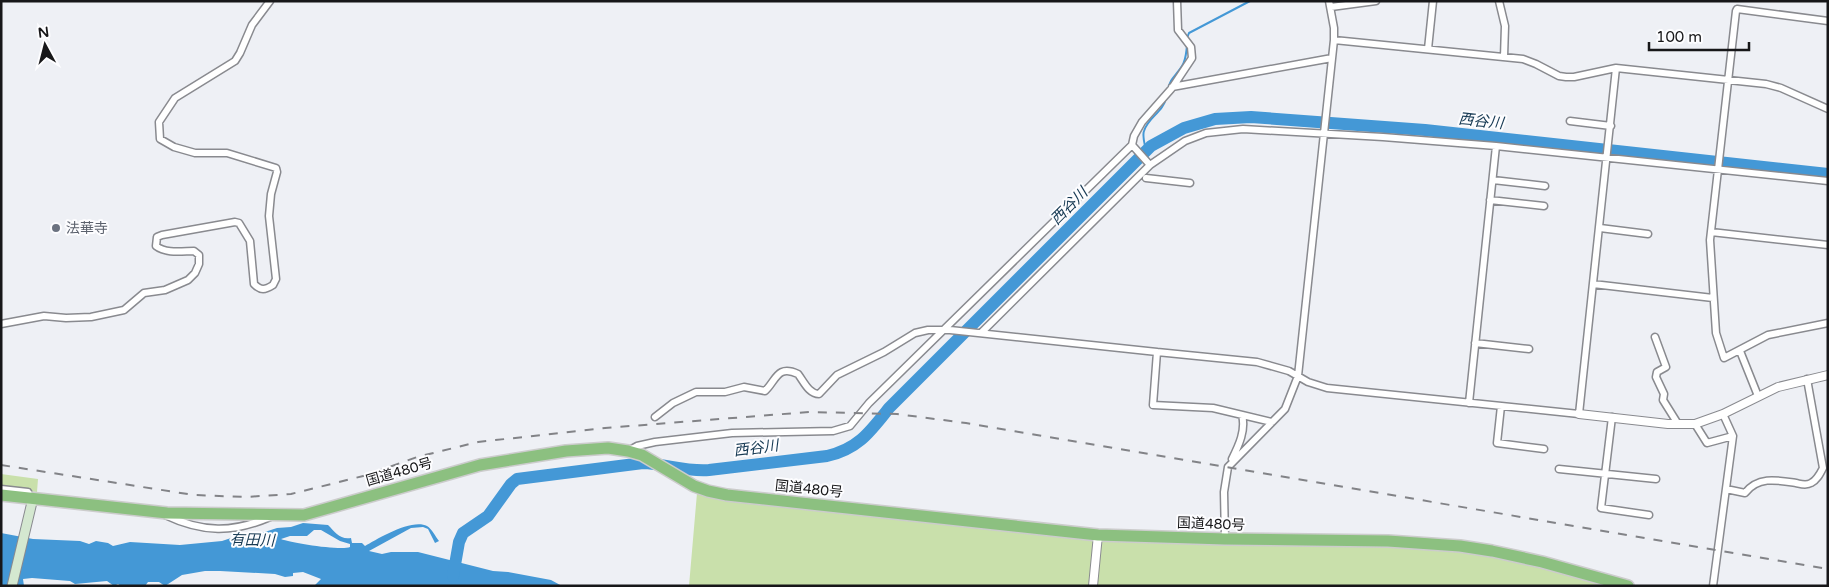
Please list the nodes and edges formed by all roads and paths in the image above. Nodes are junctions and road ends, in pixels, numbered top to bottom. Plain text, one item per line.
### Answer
1 (270, 1) edge
2 (1177, 1) edge
3 (1376, 1) edge
4 (1433, 1) edge
5 (1499, 1) edge
6 (1330, 4) edge
7 (1828, 21) edge
8 (1334, 40) junction
9 (1428, 49) junction
10 (1504, 57) junction
11 (1332, 58) junction
12 (1616, 68) junction
13 (1728, 80) junction
14 (1172, 88) junction
15 (1828, 109) edge
16 (1570, 121) dead end
17 (1611, 126) junction
18 (1324, 133) junction
19 (1132, 145) junction
20 (1496, 146) junction
21 (1607, 158) junction
22 (1150, 165) junction
23 (1718, 170) junction
24 (1146, 178) dead end
25 (1492, 180) junction
26 (1828, 181) edge
27 (1190, 183) dead end
28 (1546, 186) dead end
29 (1490, 200) junction
30 (1544, 206) dead end
31 (1600, 228) junction
32 (1711, 232) junction
33 (1648, 234) dead end
34 (1828, 245) edge
35 (1594, 284) junction
36 (1713, 298) junction
37 (1828, 323) edge
38 (1, 324) edge
39 (947, 330) junction
40 (979, 333) junction
41 (1655, 336) dead end
42 (1475, 344) junction
43 (1529, 349) dead end
44 (1740, 351) junction
45 (1157, 352) junction
46 (1828, 375) edge
47 (1298, 376) junction
48 (1807, 379) junction
49 (1758, 396) junction
50 (1469, 403) junction
51 (1501, 406) junction
52 (1242, 414) junction
53 (1579, 414) junction
54 (1723, 414) junction
55 (656, 417) dead end
56 (1612, 418) junction
57 (1272, 422) junction
58 (1678, 424) junction
59 (1695, 424) junction
60 (1733, 436) junction
61 (1544, 448) dead end
62 (628, 451) junction
63 (1228, 467) junction
64 (1825, 468) edge
65 (1559, 469) dead end
66 (1605, 474) junction
67 (1656, 479) dead end
68 (1, 489) edge
69 (1726, 489) junction
70 (1, 495) edge
71 (31, 500) junction
72 (1649, 515) dead end
73 (1098, 539) junction
74 (1225, 540) junction
75 (12, 586) edge
76 (1093, 586) edge
77 (1628, 586) edge
78 (1713, 586) edge

1 - 38 street
2 - 14 street
3 - 6 street
4 - 9 street
5 - 10 street
6 - 8 street
7 - 13 street
8 - 9 street
8 - 11 street
9 - 10 street
10 - 12 street
11 - 14 street
11 - 18 street
12 - 13 street
12 - 17 street
13 - 15 street
13 - 23 street
14 - 19 street
16 - 17 street
17 - 21 street
18 - 20 street
18 - 22 street
18 - 47 street
19 - 22 street
19 - 39 street
20 - 21 street
20 - 25 street
21 - 23 street
21 - 31 street
22 - 40 street
23 - 26 street
23 - 32 street
24 - 27 street
25 - 28 street
25 - 29 street
29 - 30 street
29 - 42 street
31 - 33 street
31 - 35 street
32 - 34 street
32 - 36 street
35 - 36 street
35 - 53 street
36 - 44 street
37 - 44 street
39 - 40 street
39 - 55 street
39 - 62 street
40 - 45 street
41 - 58 street
42 - 43 street
42 - 50 street
44 - 49 street
45 - 47 street
45 - 52 street
46 - 48 street
47 - 50 street
47 - 57 street
48 - 49 street
48 - 64 street
49 - 54 street
50 - 51 street
51 - 53 street
51 - 61 street
52 - 57 street
52 - 63 street
53 - 56 street
54 - 59 street
54 - 60 street
56 - 58 street
56 - 66 street
57 - 63 street
58 - 59 street
59 - 60 street
60 - 69 street
62 - 71 highway, 国道480号
62 - 73 highway, 国道480号
63 - 74 street
64 - 69 street
65 - 66 street
66 - 67 street
66 - 72 street
68 - 71 street
69 - 78 street
70 - 71 highway, 国道480号
71 - 75 main road
73 - 74 highway, 国道480号
73 - 76 street
74 - 77 highway, 国道480号

